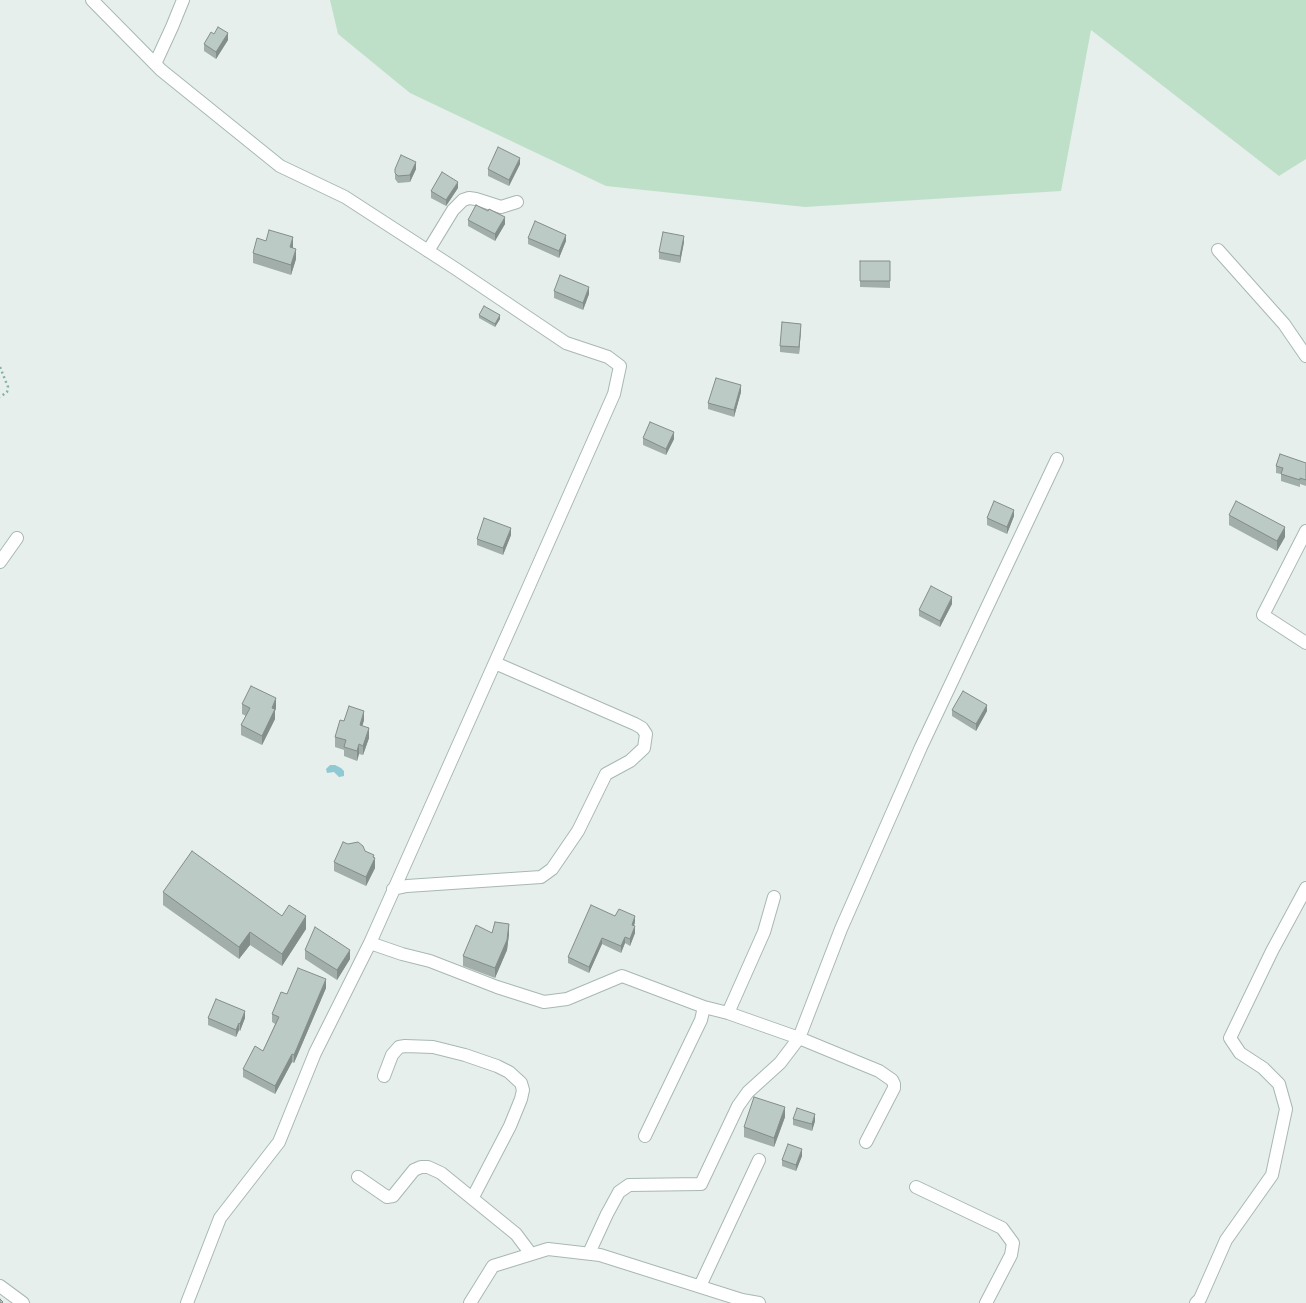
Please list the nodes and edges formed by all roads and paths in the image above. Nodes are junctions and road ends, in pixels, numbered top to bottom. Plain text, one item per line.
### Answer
1 (183, 0) edge
2 (99, 2) edge
3 (155, 64) junction
4 (517, 202) dead end
5 (1218, 250) dead end
6 (428, 251) junction
7 (1306, 356) edge
8 (0, 367) edge
9 (0, 397) edge
10 (1057, 459) dead end
11 (1306, 531) edge
12 (17, 538) dead end
13 (0, 562) edge
14 (1306, 643) edge
15 (495, 663) junction
16 (393, 888) junction
17 (1306, 888) edge
18 (774, 897) dead end
19 (370, 943) junction
20 (704, 1007) junction
21 (728, 1013) junction
22 (799, 1038) junction
23 (384, 1076) dead end
24 (644, 1136) dead end
25 (866, 1142) dead end
26 (759, 1160) dead end
27 (358, 1177) dead end
28 (916, 1187) dead end
29 (473, 1198) junction
30 (589, 1253) junction
31 (532, 1254) junction
32 (0, 1286) edge
33 (700, 1286) junction
34 (23, 1303) edge
35 (187, 1303) edge
36 (470, 1303) edge
37 (759, 1303) edge
38 (986, 1303) edge
39 (1196, 1303) edge

1 - 3 street
2 - 3 street
3 - 6 street
4 - 6 street
5 - 7 street
6 - 15 street
8 - 9 path
10 - 22 street
11 - 14 street
12 - 13 street
15 - 16 street
15 - 16 street
16 - 19 street
17 - 39 street
18 - 21 street
19 - 20 street
19 - 35 street
20 - 21 street
20 - 24 street
21 - 22 street
22 - 25 street
22 - 30 street
23 - 29 street
26 - 33 street
27 - 29 street
28 - 38 street
29 - 31 street
30 - 31 street
30 - 33 street
31 - 36 street
32 - 34 street
33 - 37 street

